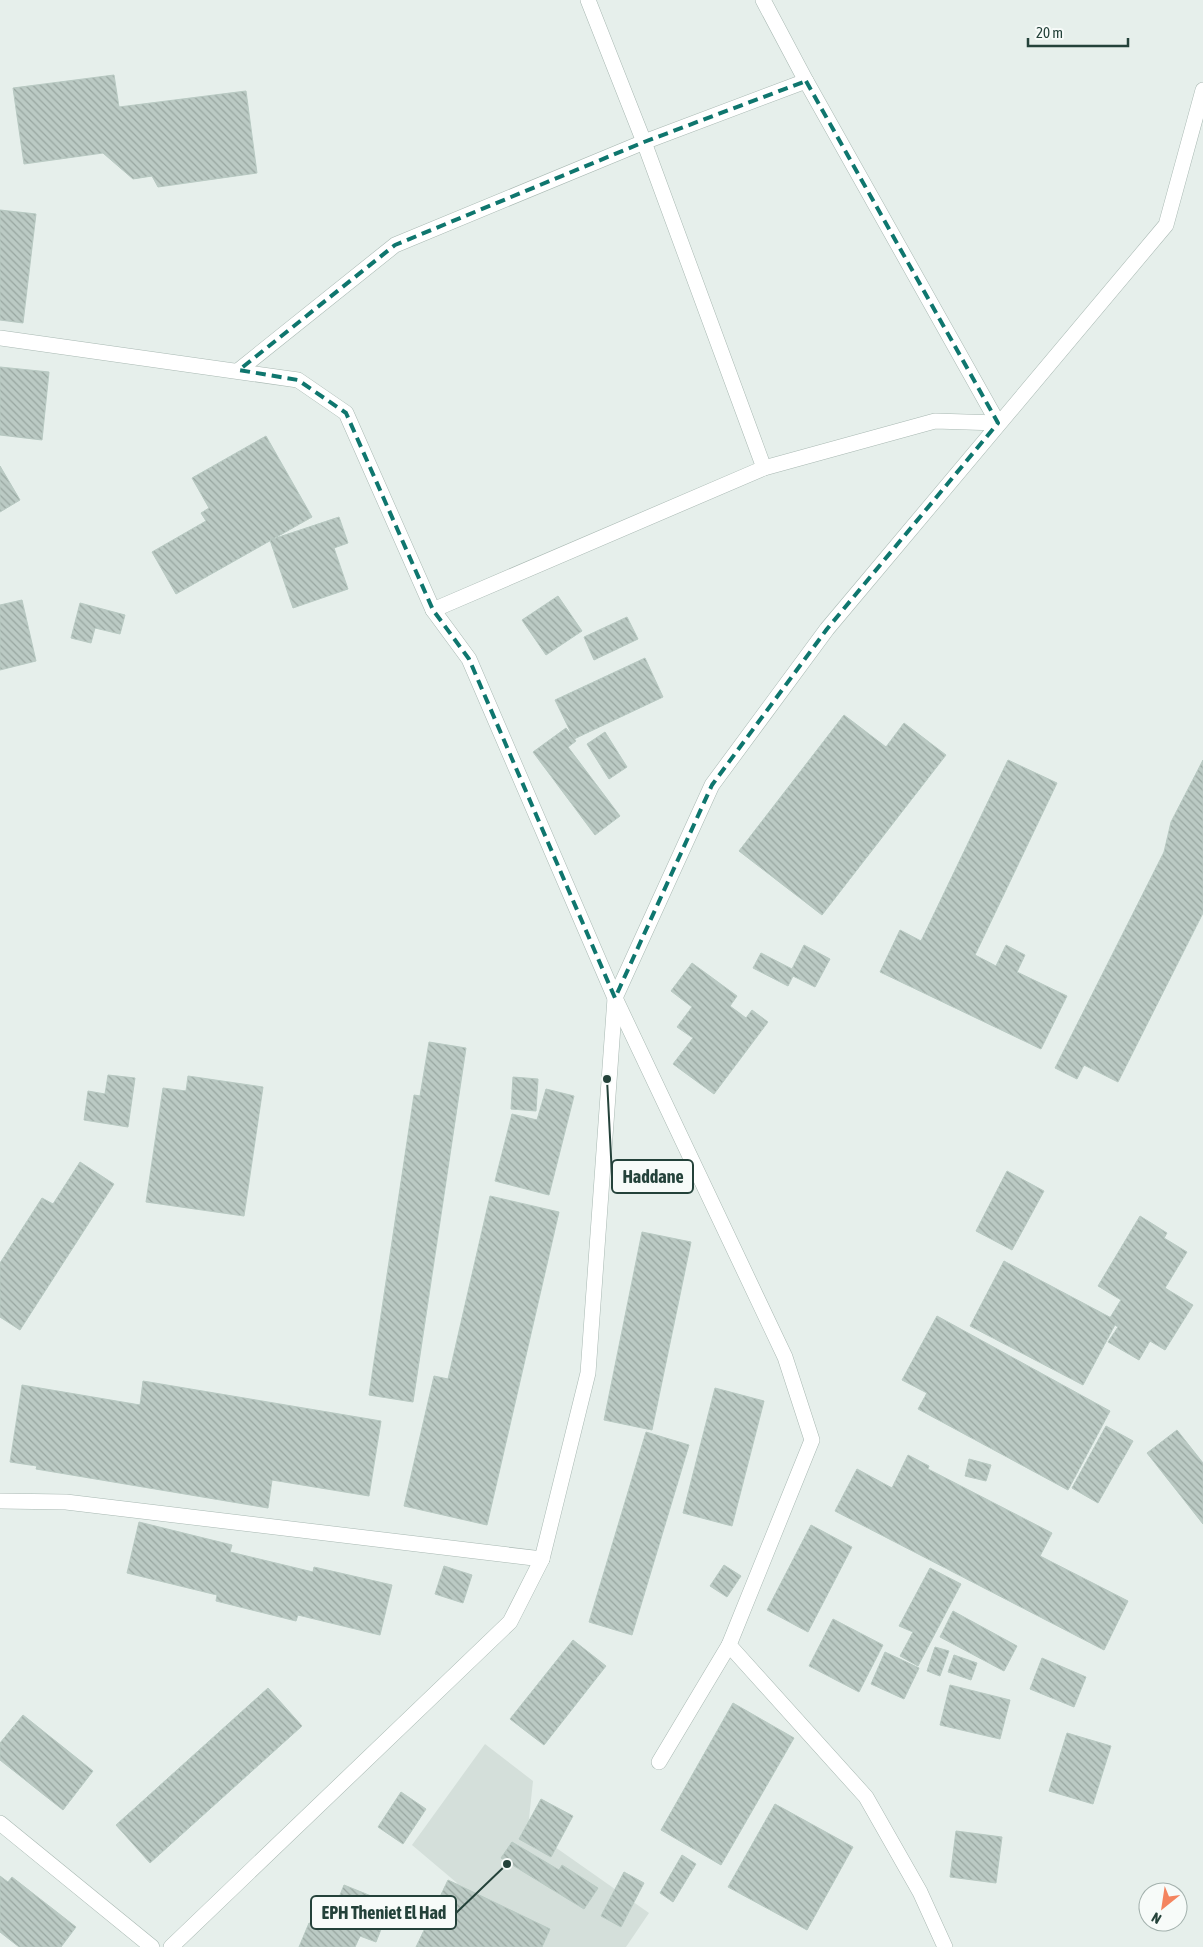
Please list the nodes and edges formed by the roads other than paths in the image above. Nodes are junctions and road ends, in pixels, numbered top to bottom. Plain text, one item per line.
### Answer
1 (588, 0) edge
2 (763, 0) edge
3 (806, 81) junction
4 (1203, 90) edge
5 (644, 142) junction
6 (0, 338) edge
7 (239, 370) junction
8 (998, 423) junction
9 (764, 468) junction
10 (434, 610) junction
11 (615, 998) junction
12 (0, 1500) edge
13 (542, 1559) junction
14 (729, 1645) junction
15 (659, 1762) dead end
16 (0, 1823) edge
17 (152, 1947) edge
18 (171, 1947) edge
19 (946, 1947) edge

1 - 5 street
2 - 3 street
3 - 5 street
3 - 8 street
4 - 8 street
5 - 7 street
5 - 9 street
6 - 7 street
7 - 10 street
8 - 9 street
8 - 11 street
9 - 10 street
10 - 11 street
11 - 13 street
11 - 14 street
12 - 13 street
13 - 18 street
14 - 15 street
14 - 19 street
16 - 17 street

